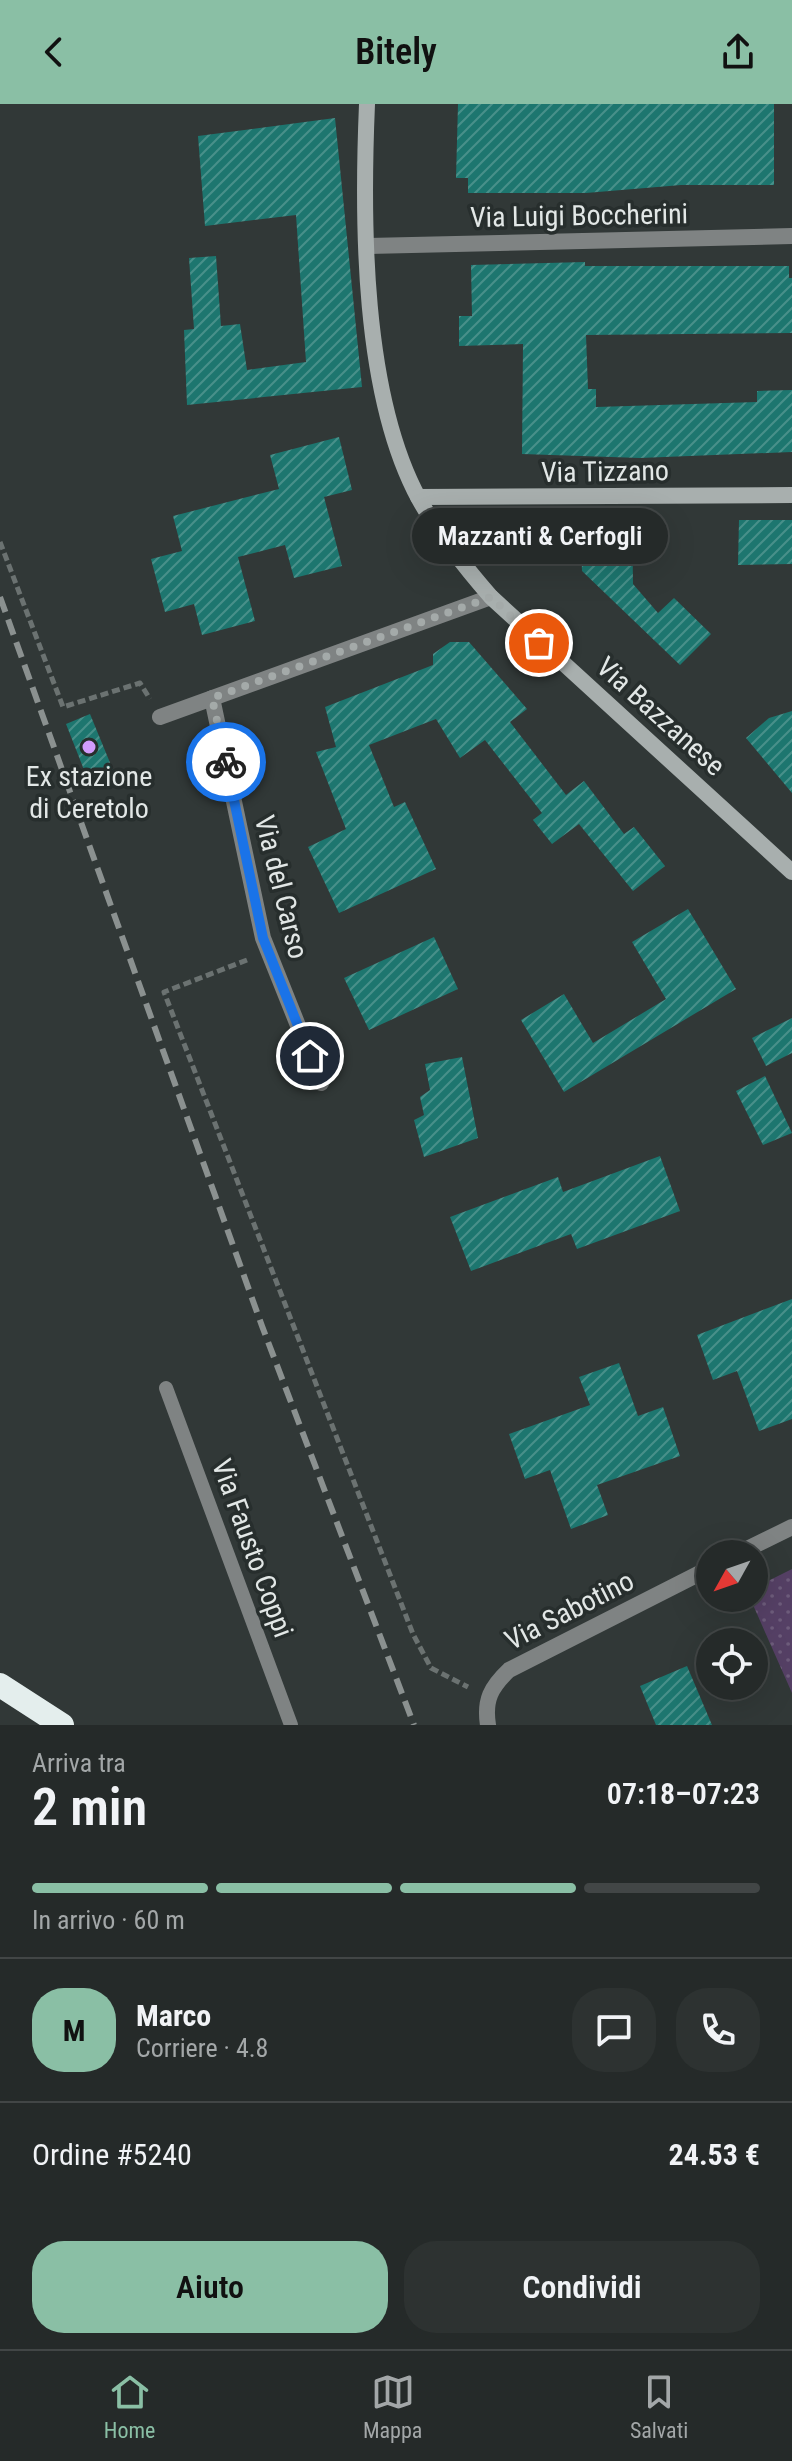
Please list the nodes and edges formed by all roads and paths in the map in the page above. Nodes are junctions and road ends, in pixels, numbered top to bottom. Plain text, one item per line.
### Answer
1 (367, 104) edge
2 (792, 236) edge
3 (368, 246) junction
4 (792, 495) edge
5 (418, 497) junction
6 (0, 542) edge
7 (491, 597) junction
8 (212, 698) junction
9 (160, 717) joint
10 (792, 872) edge
11 (268, 951) junction
12 (321, 1083) dead end
13 (166, 1388) dead end
14 (792, 1527) edge
15 (766, 1540) edge
16 (696, 1575) edge
17 (0, 1685) edge
18 (471, 1701) dead end
19 (62, 1725) edge
20 (291, 1725) edge
21 (488, 1725) edge

1 - 3 main road, Via Bazzanese
2 - 3 street, Via Luigi Boccherini
3 - 5 main road, Via Bazzanese
4 - 5 main road, Via Tizzano
5 - 7 main road, Via Bazzanese
6 - 9 path
7 - 8 street
7 - 10 main road, Via Bazzanese
8 - 9 street
8 - 11 street, Via del Carso
11 - 12 street, Via del Carso
11 - 18 path
13 - 20 lane, Via Fausto Coppi
14 - 15 street
16 - 21 street, Via Sabotino
17 - 19 highway

